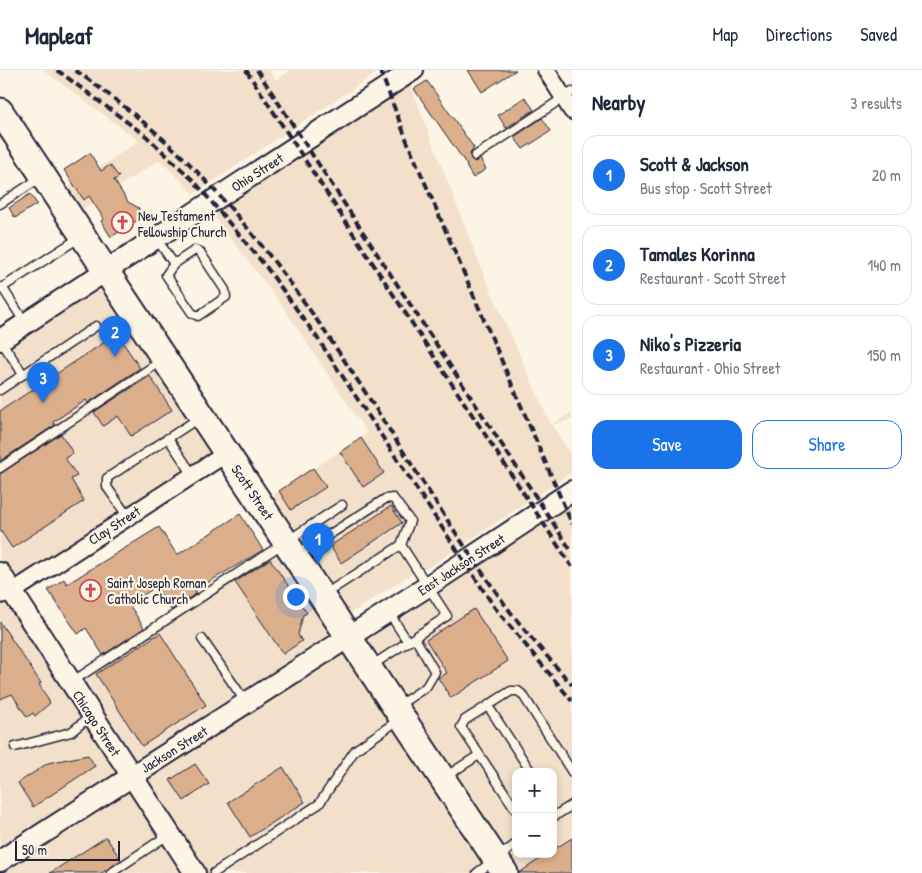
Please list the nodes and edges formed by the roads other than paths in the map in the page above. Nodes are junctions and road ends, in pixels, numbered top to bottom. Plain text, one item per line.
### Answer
1 (413, 70) edge
2 (546, 70) edge
3 (569, 100) edge
4 (0, 111) edge
5 (475, 156) dead end
6 (43, 176) junction
7 (0, 204) edge
8 (82, 235) junction
9 (156, 238) junction
10 (174, 264) junction
11 (106, 270) junction
12 (1, 288) edge
13 (25, 323) junction
14 (96, 326) dead end
15 (0, 339) edge
16 (164, 358) junction
17 (23, 374) junction
18 (0, 390) edge
19 (202, 416) junction
20 (168, 438) junction
21 (227, 453) junction
22 (0, 468) edge
23 (193, 475) junction
24 (572, 491) edge
25 (342, 505) dead end
26 (128, 516) junction
27 (401, 545) junction
28 (291, 549) junction
29 (0, 573) edge
30 (428, 586) junction
31 (6, 594) edge
32 (322, 596) junction
33 (388, 612) junction
34 (348, 636) junction
35 (202, 639) dead end
36 (411, 640) junction
37 (369, 667) junction
38 (71, 682) junction
39 (246, 703) junction
40 (488, 706) junction
41 (399, 713) junction
42 (92, 715) junction
43 (15, 747) dead end
44 (479, 755) junction
45 (528, 768) edge
46 (572, 772) edge
47 (131, 776) junction
48 (443, 779) junction
49 (512, 804) edge
50 (572, 805) edge
51 (557, 811) edge
52 (170, 834) junction
53 (512, 848) edge
54 (0, 861) edge
55 (493, 869) edge
56 (111, 873) edge
57 (195, 873) edge
58 (214, 873) edge

1 - 9 street, Ohio Street
2 - 3 street
3 - 5 lane
4 - 6 main road, Scott Street
6 - 7 lane
6 - 8 main road, Scott Street
8 - 11 main road, Scott Street
8 - 12 lane
9 - 10 lane
9 - 11 street, Ohio Street
10 - 10 lane
11 - 13 street, Ohio Street
11 - 16 main road, Scott Street
12 - 13 lane
13 - 15 street, Ohio Street
14 - 17 lane
15 - 17 lane
16 - 19 main road, Scott Street
16 - 22 lane
17 - 18 lane
19 - 20 lane
19 - 21 main road, Scott Street
20 - 23 lane
20 - 26 lane
21 - 23 street, Clay Street
21 - 28 main road, Scott Street
23 - 26 street, Clay Street
24 - 30 street, East Jackson Street
25 - 28 lane
26 - 31 street, Clay Street
27 - 28 lane
27 - 30 lane
27 - 32 lane
28 - 32 main road, Scott Street
28 - 38 lane
29 - 31 street, Chicago Street
30 - 33 street, East Jackson Street
30 - 36 lane
31 - 38 street, Chicago Street
32 - 34 main road, Scott Street
33 - 34 street, East Jackson Street
33 - 36 lane
34 - 37 main road, Scott Street
34 - 39 street, Jackson Street
35 - 39 lane
36 - 37 lane
36 - 41 lane
37 - 41 main road, Scott Street
38 - 42 street, Chicago Street
39 - 47 street, Jackson Street
40 - 44 lane
40 - 45 lane
40 - 46 lane
41 - 48 main road, Scott Street
41 - 58 lane
42 - 43 lane
42 - 47 street, Chicago Street
44 - 48 lane
44 - 49 lane
47 - 52 street, Chicago Street
47 - 54 street, Jackson Street
48 - 55 main road, Scott Street
50 - 51 lane
52 - 56 lane
52 - 57 street, Chicago Street
53 - 55 lane

